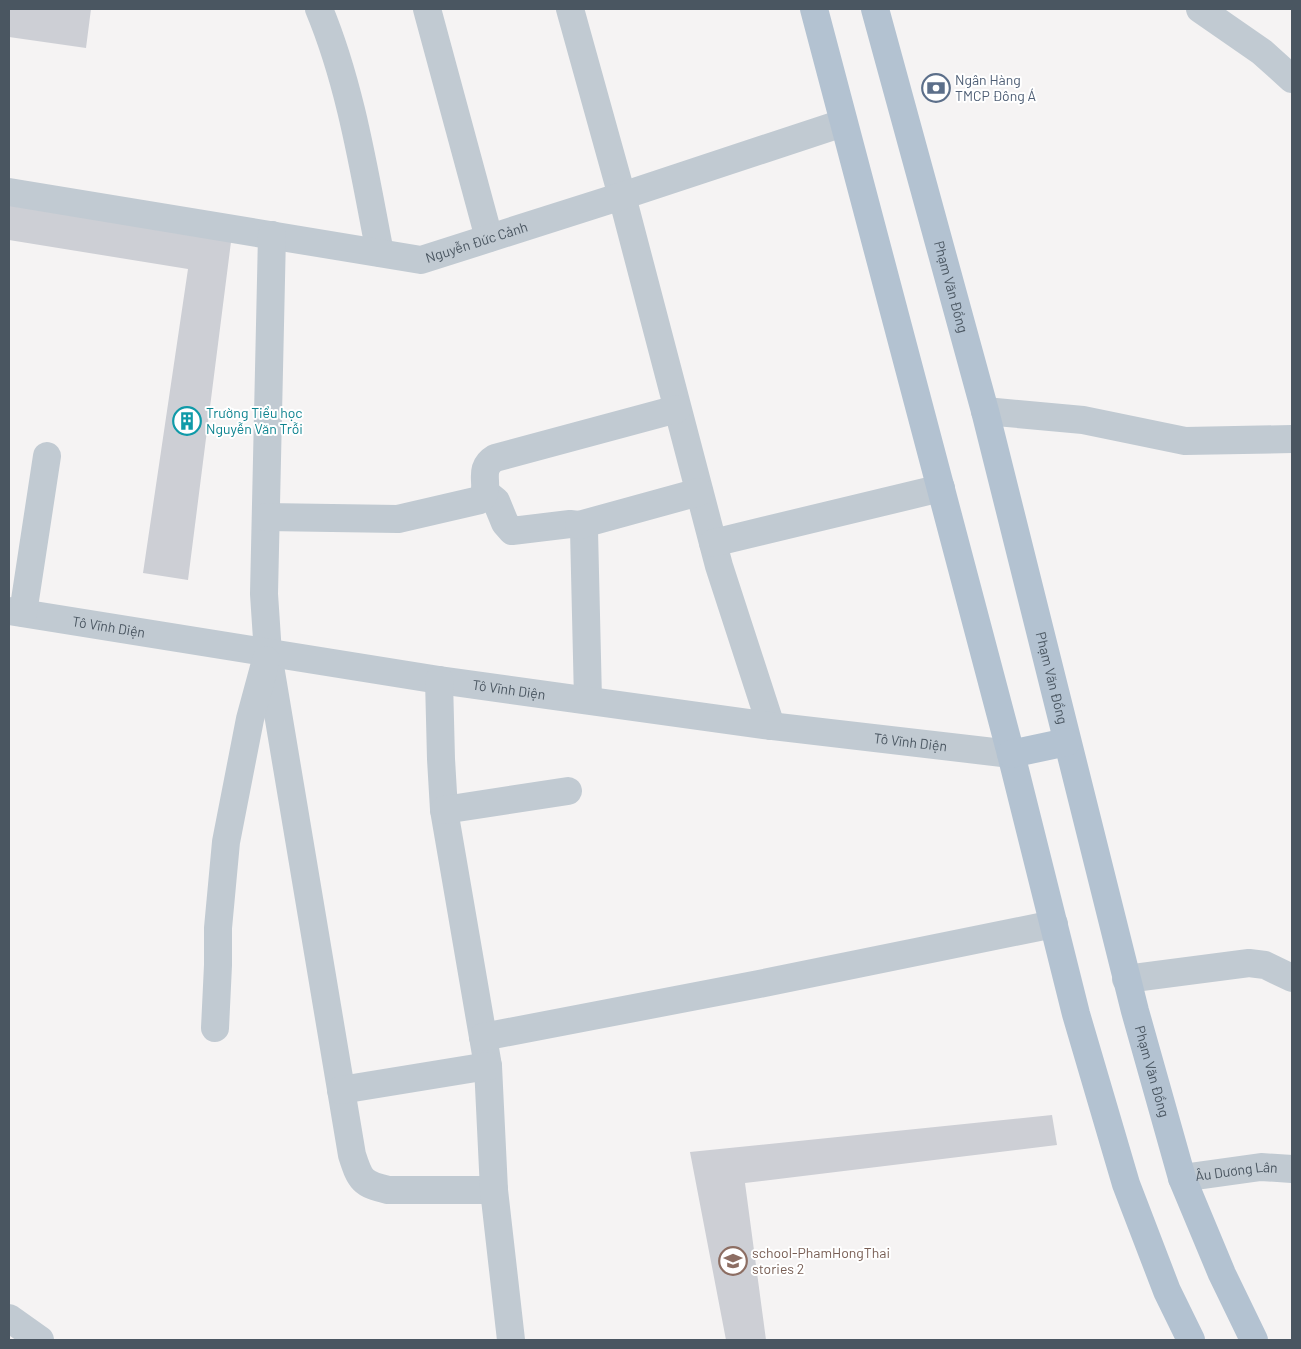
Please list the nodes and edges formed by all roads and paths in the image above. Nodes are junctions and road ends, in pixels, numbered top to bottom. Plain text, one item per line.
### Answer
1 (319, 9) edge
2 (426, 9) edge
3 (570, 9) edge
4 (814, 9) edge
5 (875, 9) edge
6 (887, 9) edge
7 (1200, 9) edge
8 (887, 54) junction
9 (1292, 79) edge
10 (843, 123) junction
11 (9, 192) edge
12 (622, 196) junction
13 (272, 236) junction
14 (489, 238) junction
15 (380, 253) junction
16 (677, 409) junction
17 (984, 411) junction
18 (1292, 439) edge
19 (48, 456) dead end
20 (940, 488) junction
21 (485, 492) junction
22 (700, 492) junction
23 (266, 517) junction
24 (579, 525) junction
25 (713, 543) junction
26 (16, 612) edge
27 (268, 654) junction
28 (439, 680) junction
29 (588, 700) junction
30 (771, 726) junction
31 (1067, 742) junction
32 (1011, 754) junction
33 (568, 791) dead end
34 (444, 810) junction
35 (1054, 924) junction
36 (1292, 978) edge
37 (1126, 979) junction
38 (215, 1028) dead end
39 (484, 1037) junction
40 (488, 1066) junction
41 (341, 1090) junction
42 (1292, 1169) edge
43 (1182, 1178) junction
44 (494, 1190) junction
45 (9, 1318) edge
46 (40, 1340) edge
47 (511, 1340) edge
48 (1191, 1340) edge
49 (1254, 1340) edge

1 - 15 street
2 - 14 street
3 - 12 street
4 - 10 main road
5 - 8 main road, Phạm Văn Đồng
6 - 8 street
7 - 9 street
8 - 17 main road, Phạm Văn Đồng
10 - 12 street, Nguyễn Đức Cảnh
10 - 20 main road
11 - 13 street, Nguyễn Đức Cảnh
12 - 14 street, Nguyễn Đức Cảnh
12 - 16 street
13 - 15 street, Nguyễn Đức Cảnh
13 - 23 street
14 - 15 street, Nguyễn Đức Cảnh
16 - 21 street
16 - 22 street
17 - 18 street
17 - 31 main road, Phạm Văn Đồng
19 - 26 street
20 - 25 street
20 - 32 main road
21 - 23 street
21 - 24 street
22 - 24 street
22 - 25 street
23 - 27 street
24 - 29 street
25 - 30 street
26 - 27 street, Tô Vĩnh Diện
27 - 28 street, Tô Vĩnh Diện
27 - 38 street
27 - 41 street
28 - 29 street, Tô Vĩnh Diện
28 - 34 street
29 - 30 street, Tô Vĩnh Diện
30 - 32 street, Tô Vĩnh Diện
31 - 32 main road
31 - 37 main road, Phạm Văn Đồng
32 - 35 main road
33 - 34 street
34 - 39 street
35 - 39 street
35 - 48 main road
36 - 37 street
37 - 43 main road, Phạm Văn Đồng
39 - 40 street
40 - 41 street
40 - 44 street
41 - 44 street
42 - 43 street, Âu Dương Lân
43 - 49 main road, Phạm Văn Đồng
44 - 47 street
45 - 46 street

